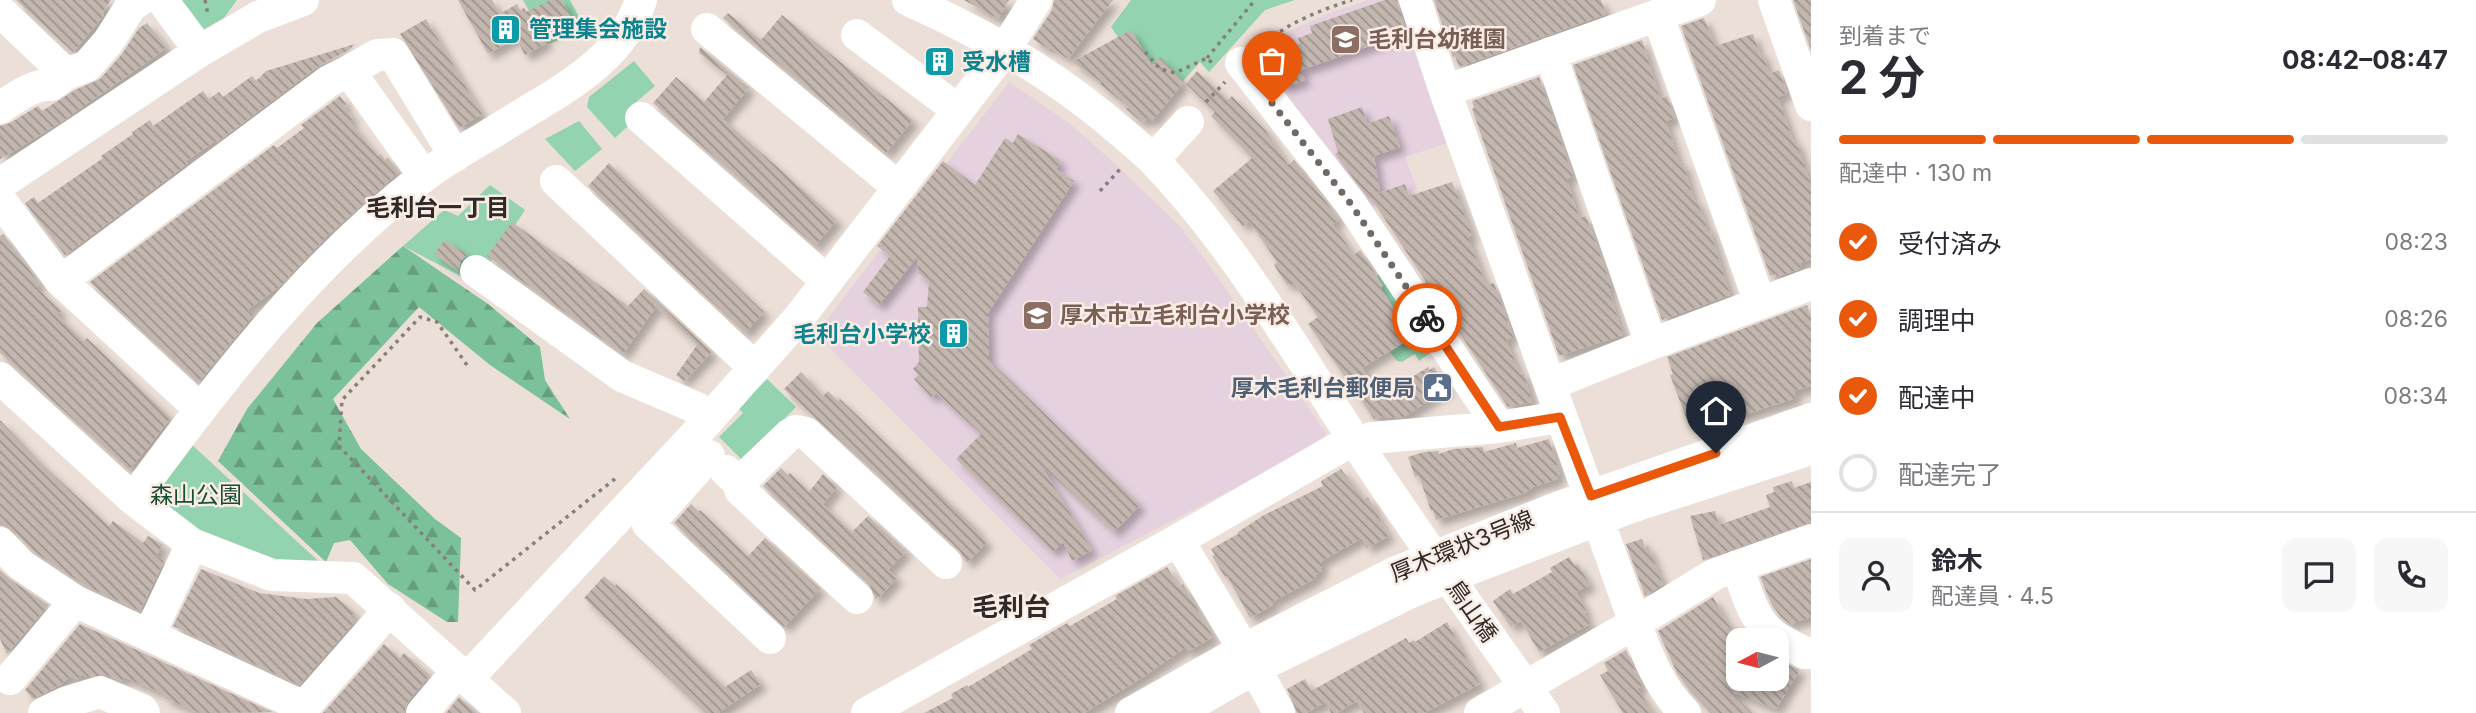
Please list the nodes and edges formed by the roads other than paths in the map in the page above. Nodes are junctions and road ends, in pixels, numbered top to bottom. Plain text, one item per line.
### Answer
1 (140, 0) edge
2 (162, 0) edge
3 (303, 0) edge
4 (641, 0) edge
5 (908, 0) edge
6 (1036, 0) edge
7 (1415, 0) edge
8 (1700, 0) edge
9 (1774, 0) edge
10 (0, 11) edge
11 (1658, 16) junction
12 (706, 29) dead end
13 (857, 35) dead end
14 (1006, 48) junction
15 (200, 51) junction
16 (1550, 53) junction
17 (1231, 68) road end
18 (349, 71) junction
19 (66, 74) junction
20 (1445, 91) junction
21 (1811, 105) edge
22 (0, 108) edge
23 (958, 110) junction
24 (640, 118) dead end
25 (1188, 122) dead end
26 (455, 156) junction
27 (1153, 160) junction
28 (424, 176) junction
29 (556, 181) dead end
30 (0, 184) edge
31 (898, 187) junction
32 (0, 200) edge
33 (476, 271) dead end
34 (61, 281) junction
35 (827, 281) junction
36 (1811, 284) edge
37 (1760, 303) junction
38 (1651, 344) junction
39 (755, 368) junction
40 (0, 378) edge
41 (1551, 384) junction
42 (200, 409) junction
43 (1560, 417) junction
44 (1811, 419) edge
45 (1499, 427) junction
46 (705, 436) junction
47 (1356, 443) junction
48 (1811, 449) edge
49 (739, 483) junction
50 (133, 499) junction
51 (1595, 508) junction
52 (1178, 540) junction
53 (1811, 540) edge
54 (0, 544) edge
55 (192, 544) junction
56 (933, 560) dead end
57 (1737, 566) junction
58 (845, 596) dead end
59 (75, 601) junction
60 (390, 609) junction
61 (1635, 623) junction
62 (149, 635) junction
63 (770, 638) dead end
64 (1811, 653) edge
65 (1249, 659) junction
66 (4, 671) edge
67 (463, 674) junction
68 (1519, 679) junction
69 (301, 710) edge
70 (35, 713) edge
71 (44, 713) edge
72 (144, 713) edge
73 (422, 713) edge
74 (505, 713) edge
75 (867, 713) edge
76 (1130, 713) edge
77 (1177, 713) edge
78 (1279, 713) edge
79 (1479, 713) edge
80 (1544, 713) edge
81 (1685, 713) edge

1 - 19 street
2 - 15 street
3 - 15 street
4 - 26 street
5 - 14 street, 鳥山橋
6 - 14 street
7 - 20 street
8 - 11 street
9 - 21 street
10 - 19 street
11 - 16 street
11 - 37 street
12 - 31 street
13 - 23 street
14 - 23 street
14 - 27 street, 鳥山橋
15 - 30 street
16 - 20 street
16 - 38 street
17 - 45 street
18 - 26 street
18 - 28 street
18 - 34 street
19 - 22 street
20 - 41 street
23 - 31 street
24 - 35 street
25 - 27 street
26 - 28 street
27 - 47 street, 鳥山橋
28 - 42 street
29 - 39 street
31 - 35 street
32 - 34 street
33 - 46 street
34 - 42 street
35 - 39 street
36 - 37 street
37 - 38 street
38 - 41 street
39 - 46 street
40 - 50 street
41 - 43 street
42 - 50 street
43 - 45 street
43 - 51 street
44 - 51 street, 厚木環状3号線
45 - 47 street
46 - 49 street
46 - 63 street
46 - 67 street
47 - 52 street
47 - 68 street, 鳥山橋
48 - 51 street, 厚木環状3号線
49 - 56 street
49 - 58 street
50 - 55 street
51 - 61 street
51 - 65 street, 厚木環状3号線
52 - 65 street
52 - 75 street
53 - 57 street
54 - 59 street
55 - 60 street
55 - 62 street
57 - 61 street
57 - 64 street
59 - 62 street
59 - 66 street
60 - 67 street
60 - 69 street
61 - 68 street
61 - 81 street
62 - 69 street
65 - 76 street, 厚木環状3号線
65 - 77 street, 厚木環状3号線
65 - 78 street
66 - 70 street
67 - 73 street
67 - 74 street
68 - 79 street
68 - 80 street, 鳥山橋
71 - 72 street

